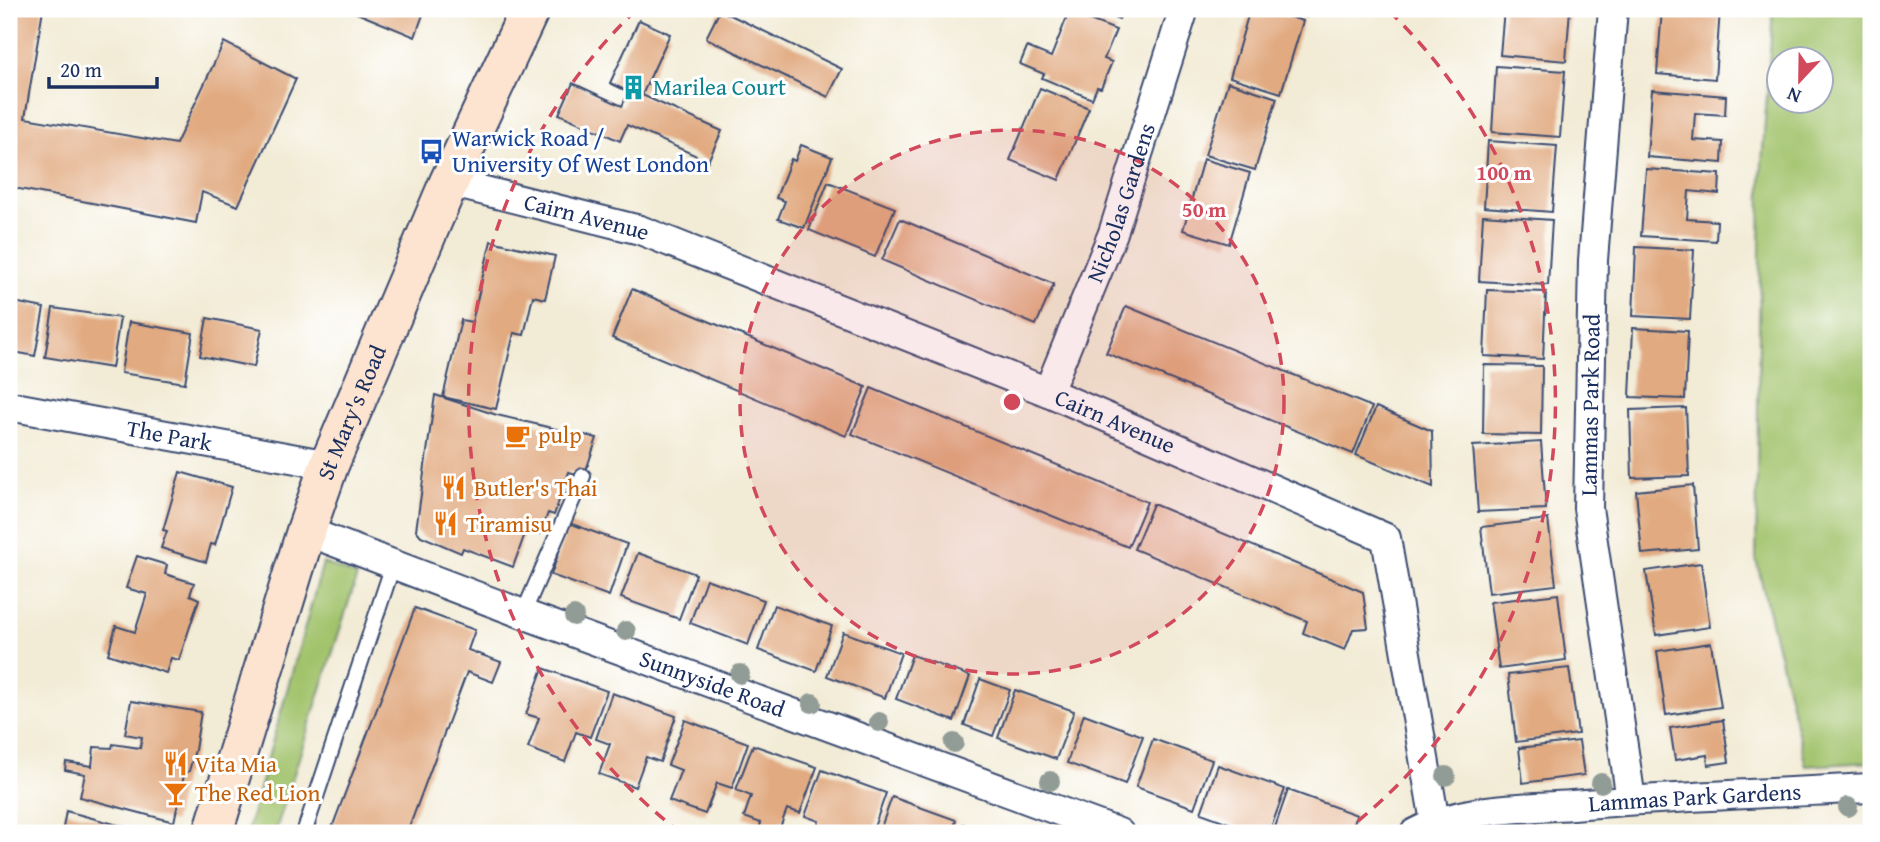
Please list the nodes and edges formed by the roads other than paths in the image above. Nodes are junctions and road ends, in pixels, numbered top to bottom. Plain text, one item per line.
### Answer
1 (530, 9) edge
2 (1185, 9) edge
3 (1613, 9) edge
4 (449, 182) junction
5 (1048, 392) junction
6 (9, 406) edge
7 (330, 466) junction
8 (583, 476) dead end
9 (306, 531) junction
10 (393, 565) junction
11 (523, 614) junction
12 (1871, 788) edge
13 (1631, 800) junction
14 (1425, 828) edge
15 (213, 833) edge
16 (304, 833) edge
17 (1119, 833) edge

1 - 4 main road, St Mary's Road
2 - 5 street, Nicholas Gardens
3 - 13 street, Lammas Park Road
4 - 5 street, Cairn Avenue
4 - 7 main road, St Mary's Road
5 - 14 street, Cairn Avenue
6 - 7 street, The Park
7 - 9 main road, St Mary's Road
8 - 11 lane
9 - 10 street, Sunnyside Road
9 - 15 main road, St Mary's Road
10 - 11 street, Sunnyside Road
10 - 16 lane
11 - 17 street, Sunnyside Road
12 - 13 street, Lammas Park Gardens
13 - 14 street, Lammas Park Gardens

